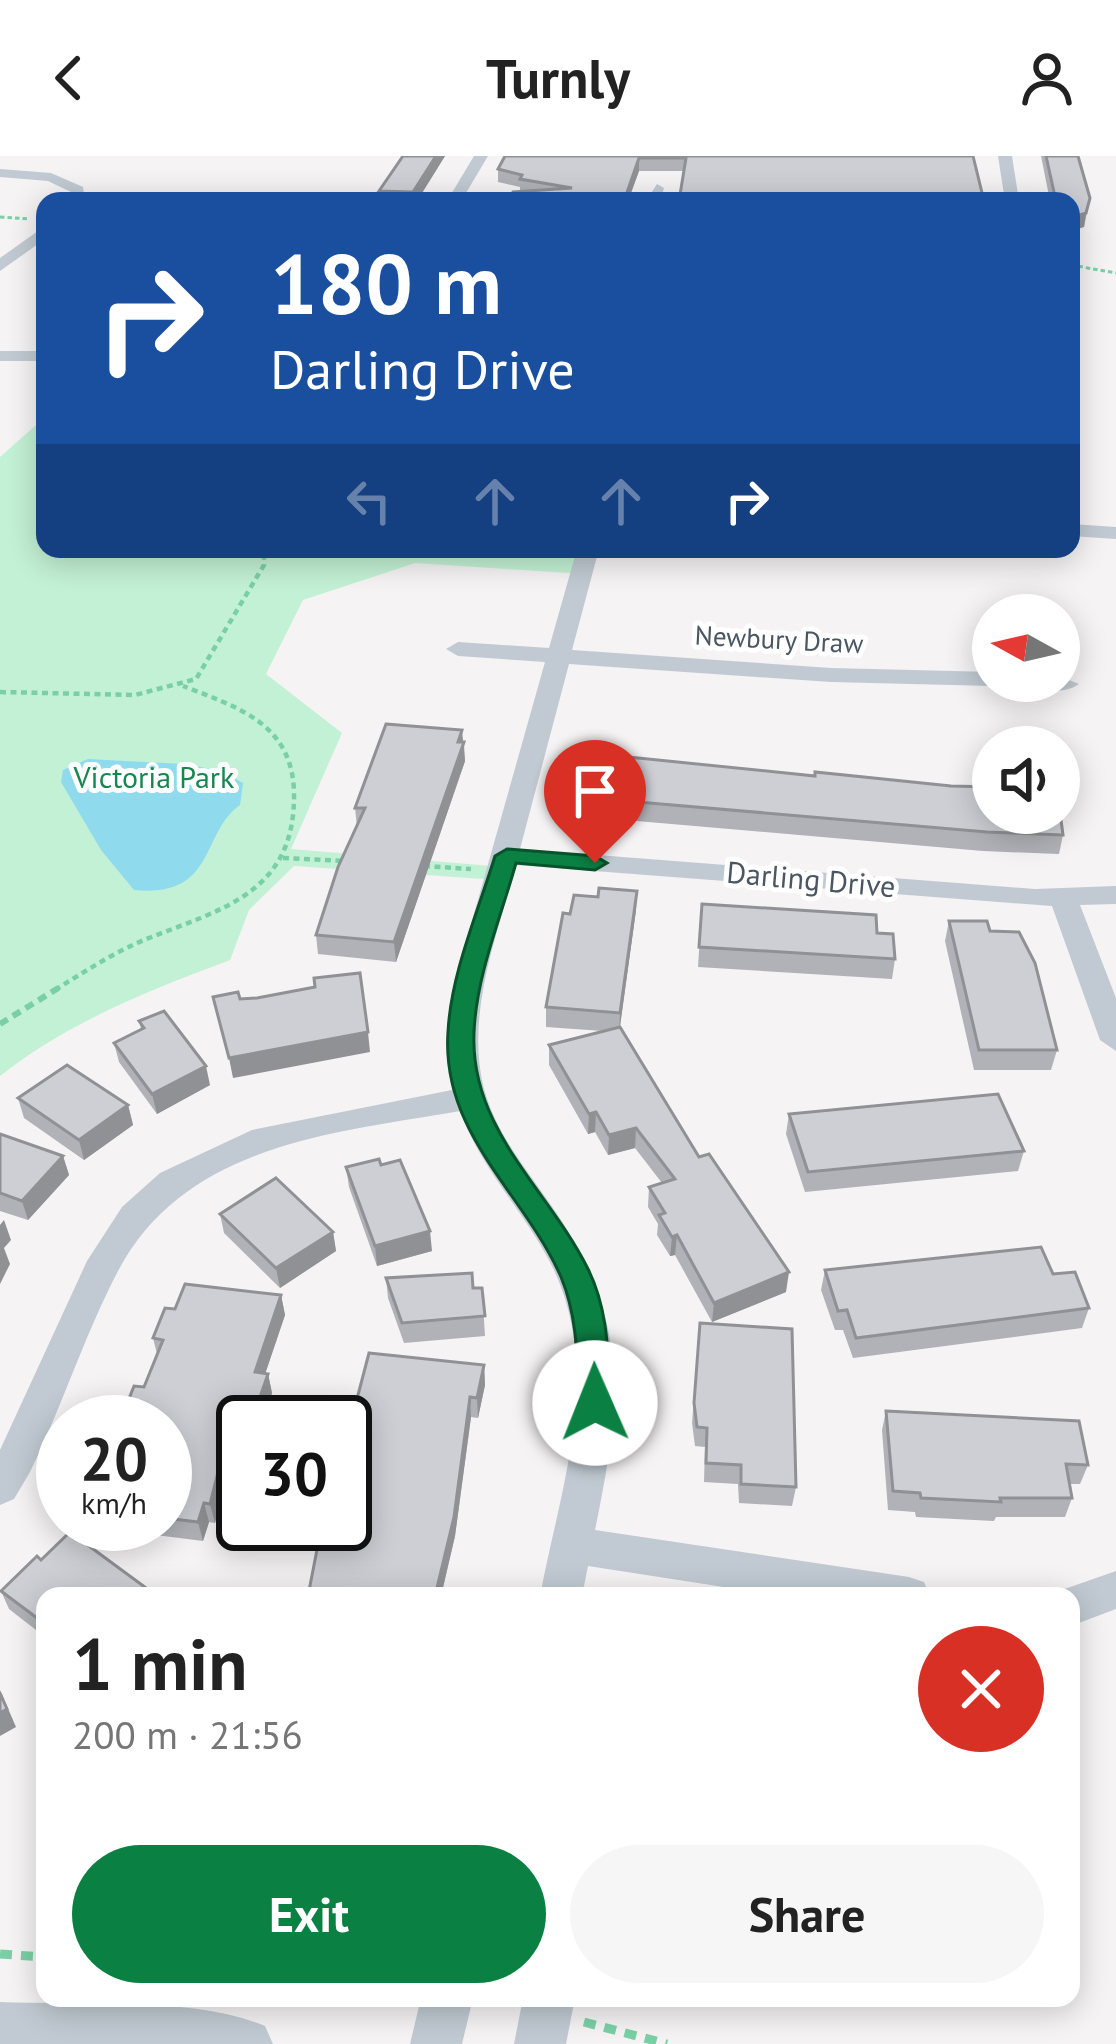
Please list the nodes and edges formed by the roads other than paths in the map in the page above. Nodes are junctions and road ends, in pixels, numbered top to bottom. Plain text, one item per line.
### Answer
1 (481, 156) edge
2 (1005, 156) edge
3 (0, 172) edge
4 (78, 192) edge
5 (459, 192) edge
6 (1011, 192) edge
7 (36, 238) edge
8 (0, 266) edge
9 (0, 356) edge
10 (36, 356) edge
11 (1080, 525) edge
12 (1116, 533) edge
13 (586, 558) edge
14 (458, 649) dead end
15 (562, 656) junction
16 (972, 678) edge
17 (504, 865) junction
18 (1116, 895) edge
19 (1064, 899) junction
20 (1116, 1040) edge
21 (469, 1098) junction
22 (0, 1487) edge
23 (570, 1545) junction
24 (563, 1587) edge
25 (849, 1587) edge
26 (1116, 1590) edge
27 (1080, 1603) edge
28 (445, 2007) edge
29 (547, 2007) edge
30 (0, 2027) edge
31 (247, 2044) edge
32 (436, 2044) edge
33 (540, 2044) edge

1 - 5 street
2 - 6 street
3 - 4 street
7 - 8 street
9 - 10 street
11 - 12 street
13 - 15 street
14 - 15 street, Newbury Draw
15 - 16 street, Newbury Draw
15 - 17 street
17 - 19 street, Darling Drive
17 - 21 street
18 - 19 street, Darling Drive
19 - 20 street
21 - 22 street
21 - 23 street
23 - 24 street
23 - 25 street
26 - 27 street
28 - 32 street
29 - 33 street
30 - 31 street

